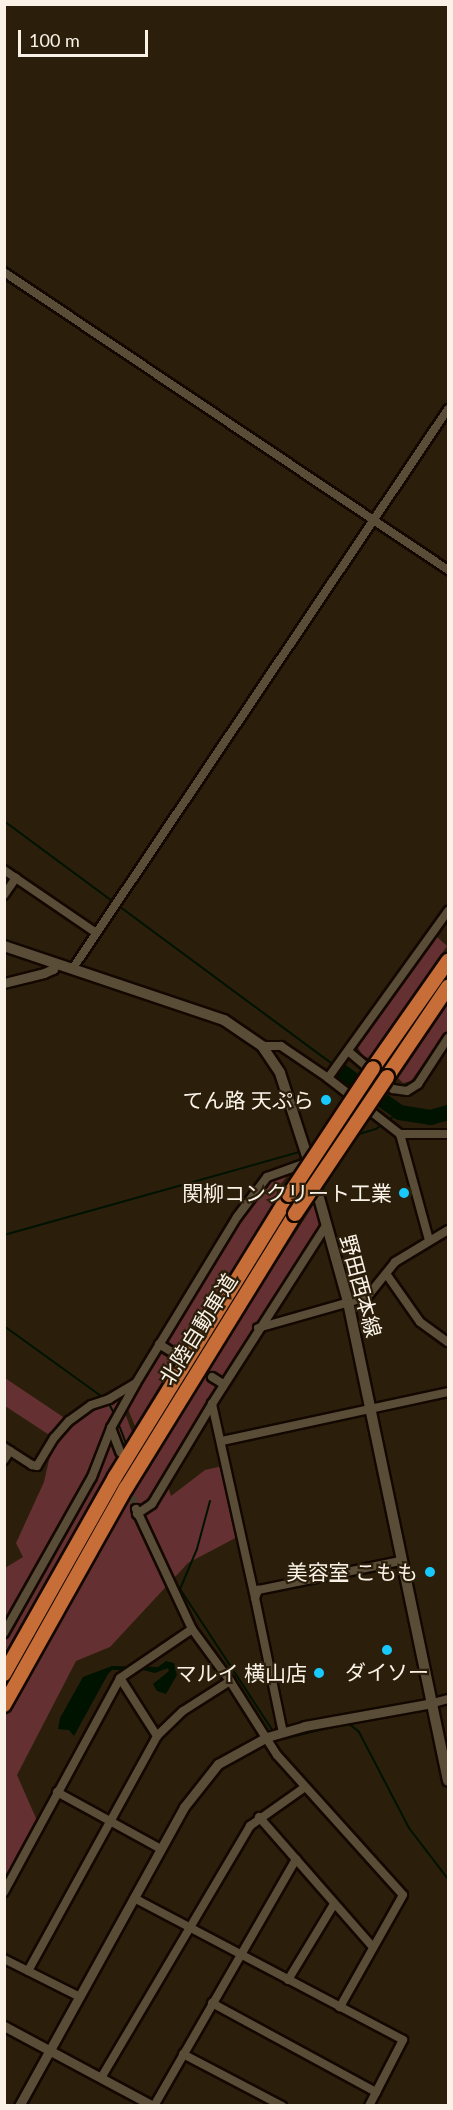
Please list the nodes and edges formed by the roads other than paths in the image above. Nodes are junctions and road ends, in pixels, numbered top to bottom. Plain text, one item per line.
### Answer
1 (4, 272) edge
2 (448, 409) edge
3 (374, 519) junction
4 (448, 570) edge
5 (4, 870) edge
6 (16, 878) junction
7 (4, 895) edge
8 (448, 911) edge
9 (95, 932) junction
10 (4, 946) edge
11 (448, 961) edge
12 (55, 963) junction
13 (73, 968) junction
14 (4, 983) edge
15 (448, 987) edge
16 (448, 1038) edge
17 (262, 1046) junction
18 (348, 1051) junction
19 (330, 1075) junction
20 (400, 1134) junction
21 (448, 1134) edge
22 (309, 1162) junction
23 (326, 1226) junction
24 (448, 1230) edge
25 (429, 1240) junction
26 (387, 1275) junction
27 (348, 1302) junction
28 (258, 1328) junction
29 (448, 1342) edge
30 (159, 1344) junction
31 (170, 1351) tunnel mouth
32 (212, 1377) dead end
33 (136, 1383) junction
34 (223, 1384) junction
35 (448, 1392) edge
36 (212, 1404) junction
37 (371, 1410) junction
38 (112, 1426) junction
39 (222, 1441) junction
40 (7, 1449) edge
41 (120, 1452) dead end
42 (4, 1460) edge
43 (400, 1561) junction
44 (255, 1598) junction
45 (192, 1629) junction
46 (4, 1633) edge
47 (4, 1674) edge
48 (120, 1678) junction
49 (230, 1682) junction
50 (448, 1699) edge
51 (433, 1702) junction
52 (4, 1706) edge
53 (282, 1733) junction
54 (157, 1736) junction
55 (268, 1737) junction
56 (448, 1781) edge
57 (305, 1787) junction
58 (57, 1792) junction
59 (259, 1818) junction
60 (111, 1821) junction
61 (161, 1849) junction
62 (296, 1859) junction
63 (4, 1892) edge
64 (134, 1898) junction
65 (334, 1904) junction
66 (190, 1928) junction
67 (373, 1947) junction
68 (240, 1955) junction
69 (4, 1959) edge
70 (28, 1971) junction
71 (288, 1980) junction
72 (78, 1996) junction
73 (212, 2003) junction
74 (340, 2007) junction
75 (4, 2026) edge
76 (48, 2049) junction
77 (183, 2054) junction
78 (101, 2078) junction
79 (376, 2092) junction
80 (21, 2105) edge
81 (154, 2106) edge
82 (282, 2106) edge
83 (369, 2106) edge

1 - 3 street
2 - 3 street
3 - 4 street
3 - 9 street
5 - 6 street
6 - 7 street
6 - 9 street
8 - 18 street
9 - 13 street
10 - 12 main road, 野田西本線
11 - 47 highway, 北陸自動車道, bridge
12 - 13 main road, 野田西本線
12 - 14 street
13 - 17 main road, 野田西本線
15 - 52 highway, 北陸自動車道, bridge
16 - 18 street
17 - 19 street
17 - 22 main road, 野田西本線
18 - 19 street
19 - 20 street
20 - 21 street
20 - 25 street
22 - 23 main road, 野田西本線
22 - 30 street
23 - 27 main road, 野田西本線
23 - 28 street
24 - 25 street
25 - 26 street
26 - 27 street
26 - 29 street
27 - 28 street
27 - 37 main road, 野田西本線
28 - 34 street
30 - 31 street
30 - 33 street
32 - 34 street
33 - 38 street
33 - 40 street
34 - 36 street
35 - 37 street
36 - 39 street
36 - 45 street
37 - 39 street
37 - 43 main road, 野田西本線
38 - 41 street
38 - 46 street
39 - 44 street
40 - 42 street
43 - 44 street
43 - 51 main road, 野田西本線
44 - 53 street
45 - 48 street
45 - 49 street
48 - 54 street
48 - 58 street
49 - 54 street
49 - 55 street
50 - 51 street
51 - 53 street
51 - 56 main road, 野田西本線
53 - 55 street
54 - 60 street
55 - 57 street
55 - 61 street
57 - 59 street
57 - 67 street
58 - 60 street
58 - 63 street
59 - 62 street
59 - 66 street
60 - 61 street
60 - 70 street
61 - 64 street
62 - 65 street
62 - 68 street
64 - 66 street
64 - 72 street
65 - 67 street
65 - 71 street
66 - 68 street
66 - 78 street
67 - 74 street
68 - 71 street
68 - 73 street
69 - 70 street
70 - 72 street
71 - 74 street
72 - 76 street
73 - 77 street
73 - 79 street
74 - 79 street
75 - 76 street
76 - 78 street
76 - 80 street
77 - 81 street
77 - 82 street
78 - 81 street
79 - 83 street

